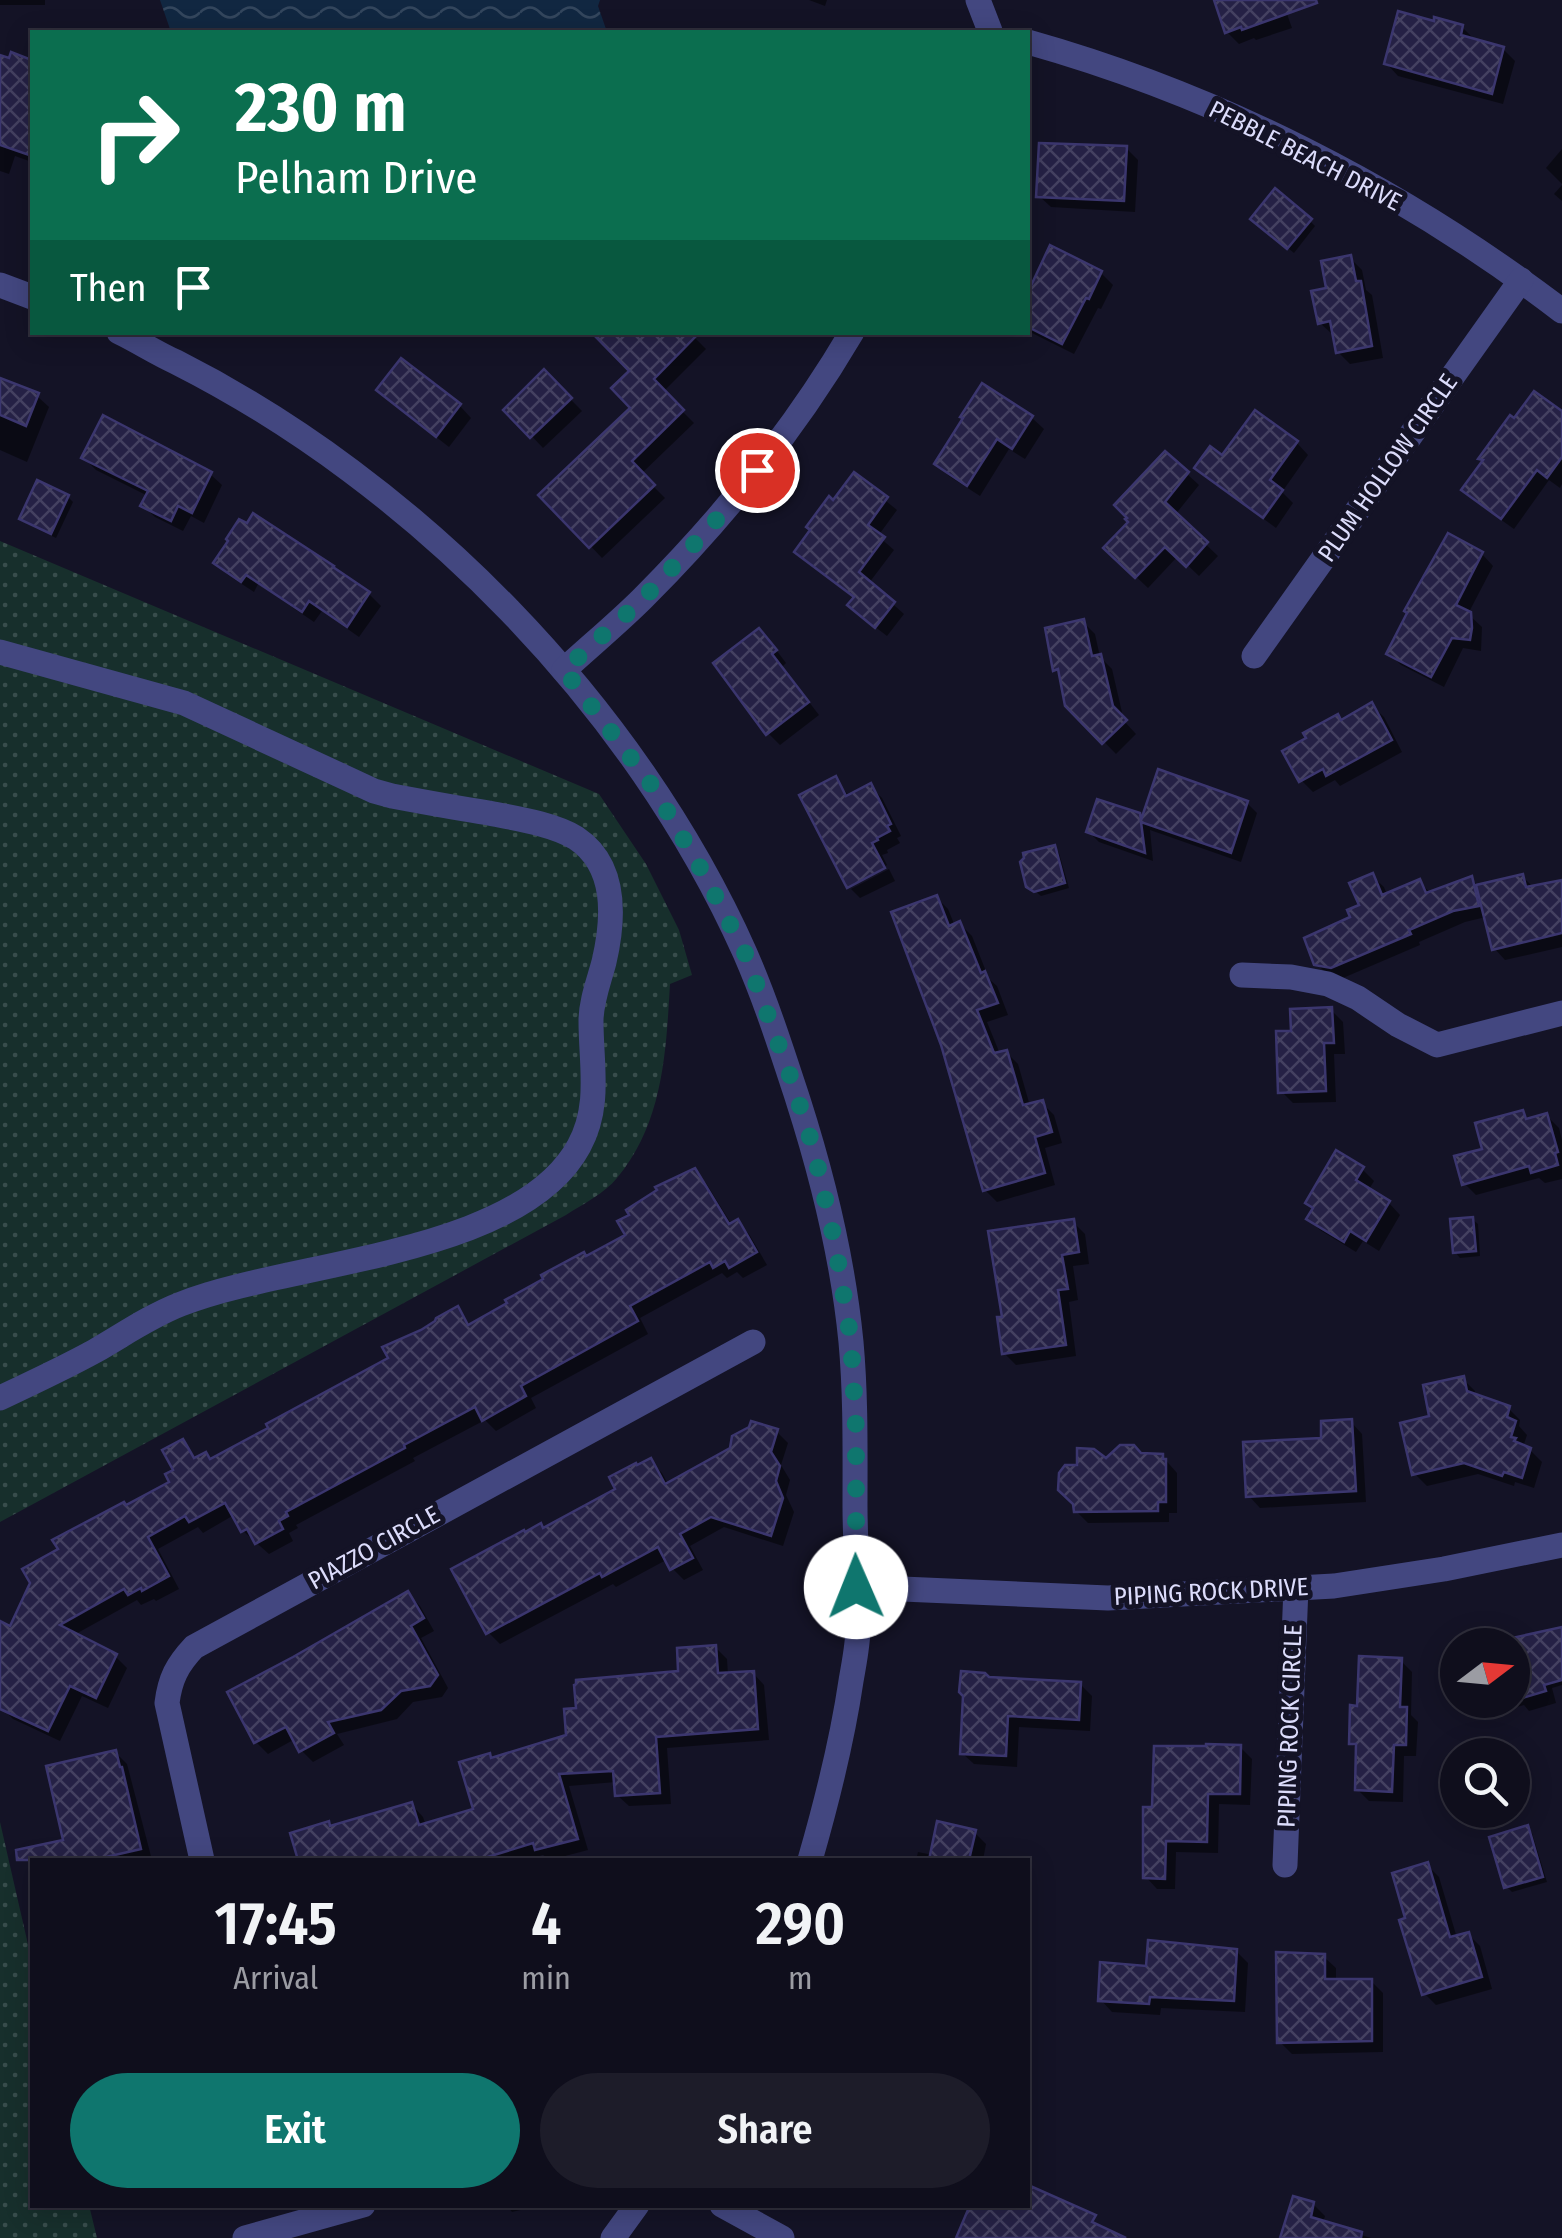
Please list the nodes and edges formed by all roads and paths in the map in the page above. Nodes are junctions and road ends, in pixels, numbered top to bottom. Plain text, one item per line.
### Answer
1 (978, 0) edge
2 (990, 30) edge
3 (1030, 43) edge
4 (1521, 280) junction
5 (0, 285) edge
6 (30, 295) edge
7 (1562, 311) edge
8 (124, 335) edge
9 (850, 335) edge
10 (0, 652) edge
11 (1254, 656) dead end
12 (564, 670) junction
13 (1242, 975) dead end
14 (1562, 1013) edge
15 (753, 1342) dead end
16 (0, 1398) edge
17 (1562, 1544) edge
18 (856, 1587) junction
19 (1296, 1587) junction
20 (202, 1858) edge
21 (811, 1858) edge
22 (1285, 1865) dead end
23 (352, 2208) edge
24 (634, 2208) edge
25 (727, 2208) edge
26 (245, 2238) edge
27 (613, 2238) edge
28 (782, 2238) edge

1 - 2 street
3 - 4 street, PEBBLE BEACH DRIVE
4 - 7 street, PEBBLE BEACH DRIVE
4 - 11 street, PLUM HOLLOW CIRCLE
5 - 6 street
8 - 12 street
9 - 12 street
10 - 16 street
12 - 18 street
13 - 14 street
15 - 20 street, PIAZZO CIRCLE
17 - 19 street, PIPING ROCK DRIVE
18 - 19 street, PIPING ROCK DRIVE
18 - 21 street
19 - 22 street, PIPING ROCK CIRCLE
23 - 26 street
24 - 27 street
25 - 28 street

